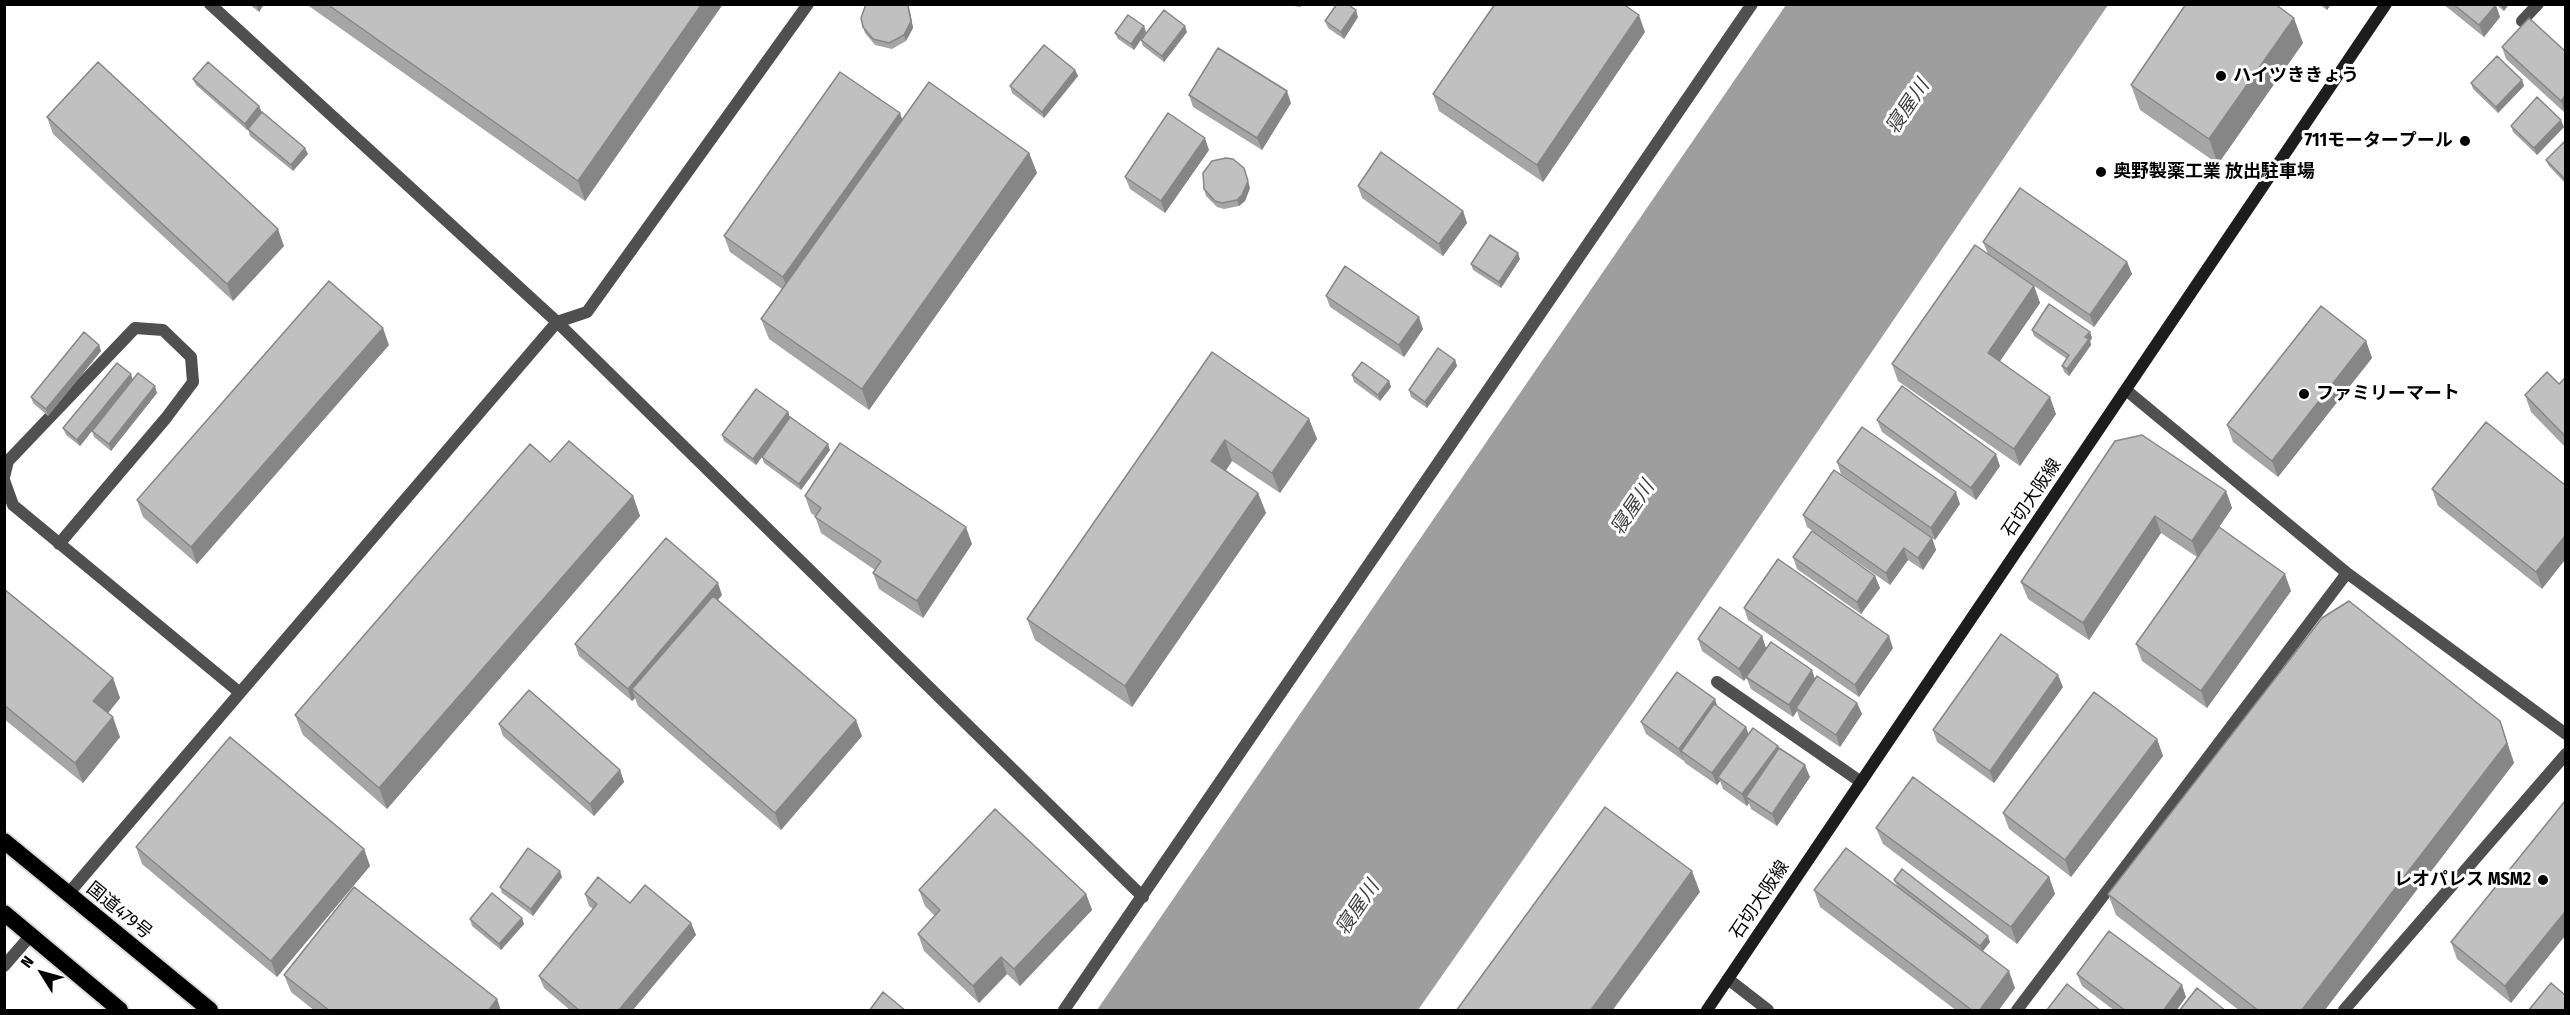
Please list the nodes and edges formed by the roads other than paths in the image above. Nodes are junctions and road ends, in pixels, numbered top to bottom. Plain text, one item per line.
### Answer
1 (210, 4) edge
2 (808, 4) edge
3 (1752, 4) edge
4 (2386, 4) edge
5 (2538, 4) edge
6 (2522, 21) dead end
7 (557, 322) junction
8 (2126, 390) junction
9 (4, 479) edge
10 (59, 544) junction
11 (2347, 573) junction
12 (1718, 682) dead end
13 (239, 692) junction
14 (2565, 734) edge
15 (2565, 754) edge
16 (1862, 782) junction
17 (4, 841) edge
18 (68, 894) junction
19 (1143, 897) junction
20 (4, 913) edge
21 (31, 935) junction
22 (4, 966) edge
23 (1728, 979) junction
24 (120, 1011) edge
25 (210, 1011) edge
26 (1064, 1011) edge
27 (1707, 1011) edge
28 (1768, 1011) edge
29 (2017, 1011) edge
30 (2344, 1011) edge

1 - 7 street
2 - 7 street
3 - 19 street
4 - 8 main road, 石切大阪線
5 - 6 street
7 - 13 street
7 - 19 street
8 - 11 street
8 - 16 main road, 石切大阪線
9 - 10 street
9 - 10 street
10 - 13 street
11 - 14 street
11 - 29 street
12 - 16 street
13 - 18 street
15 - 30 street
16 - 23 main road, 石切大阪線
17 - 18 highway, 国道479号
18 - 25 highway, 国道479号
19 - 26 street
20 - 21 highway
21 - 22 street
21 - 24 highway
23 - 27 main road, 石切大阪線
23 - 28 street

